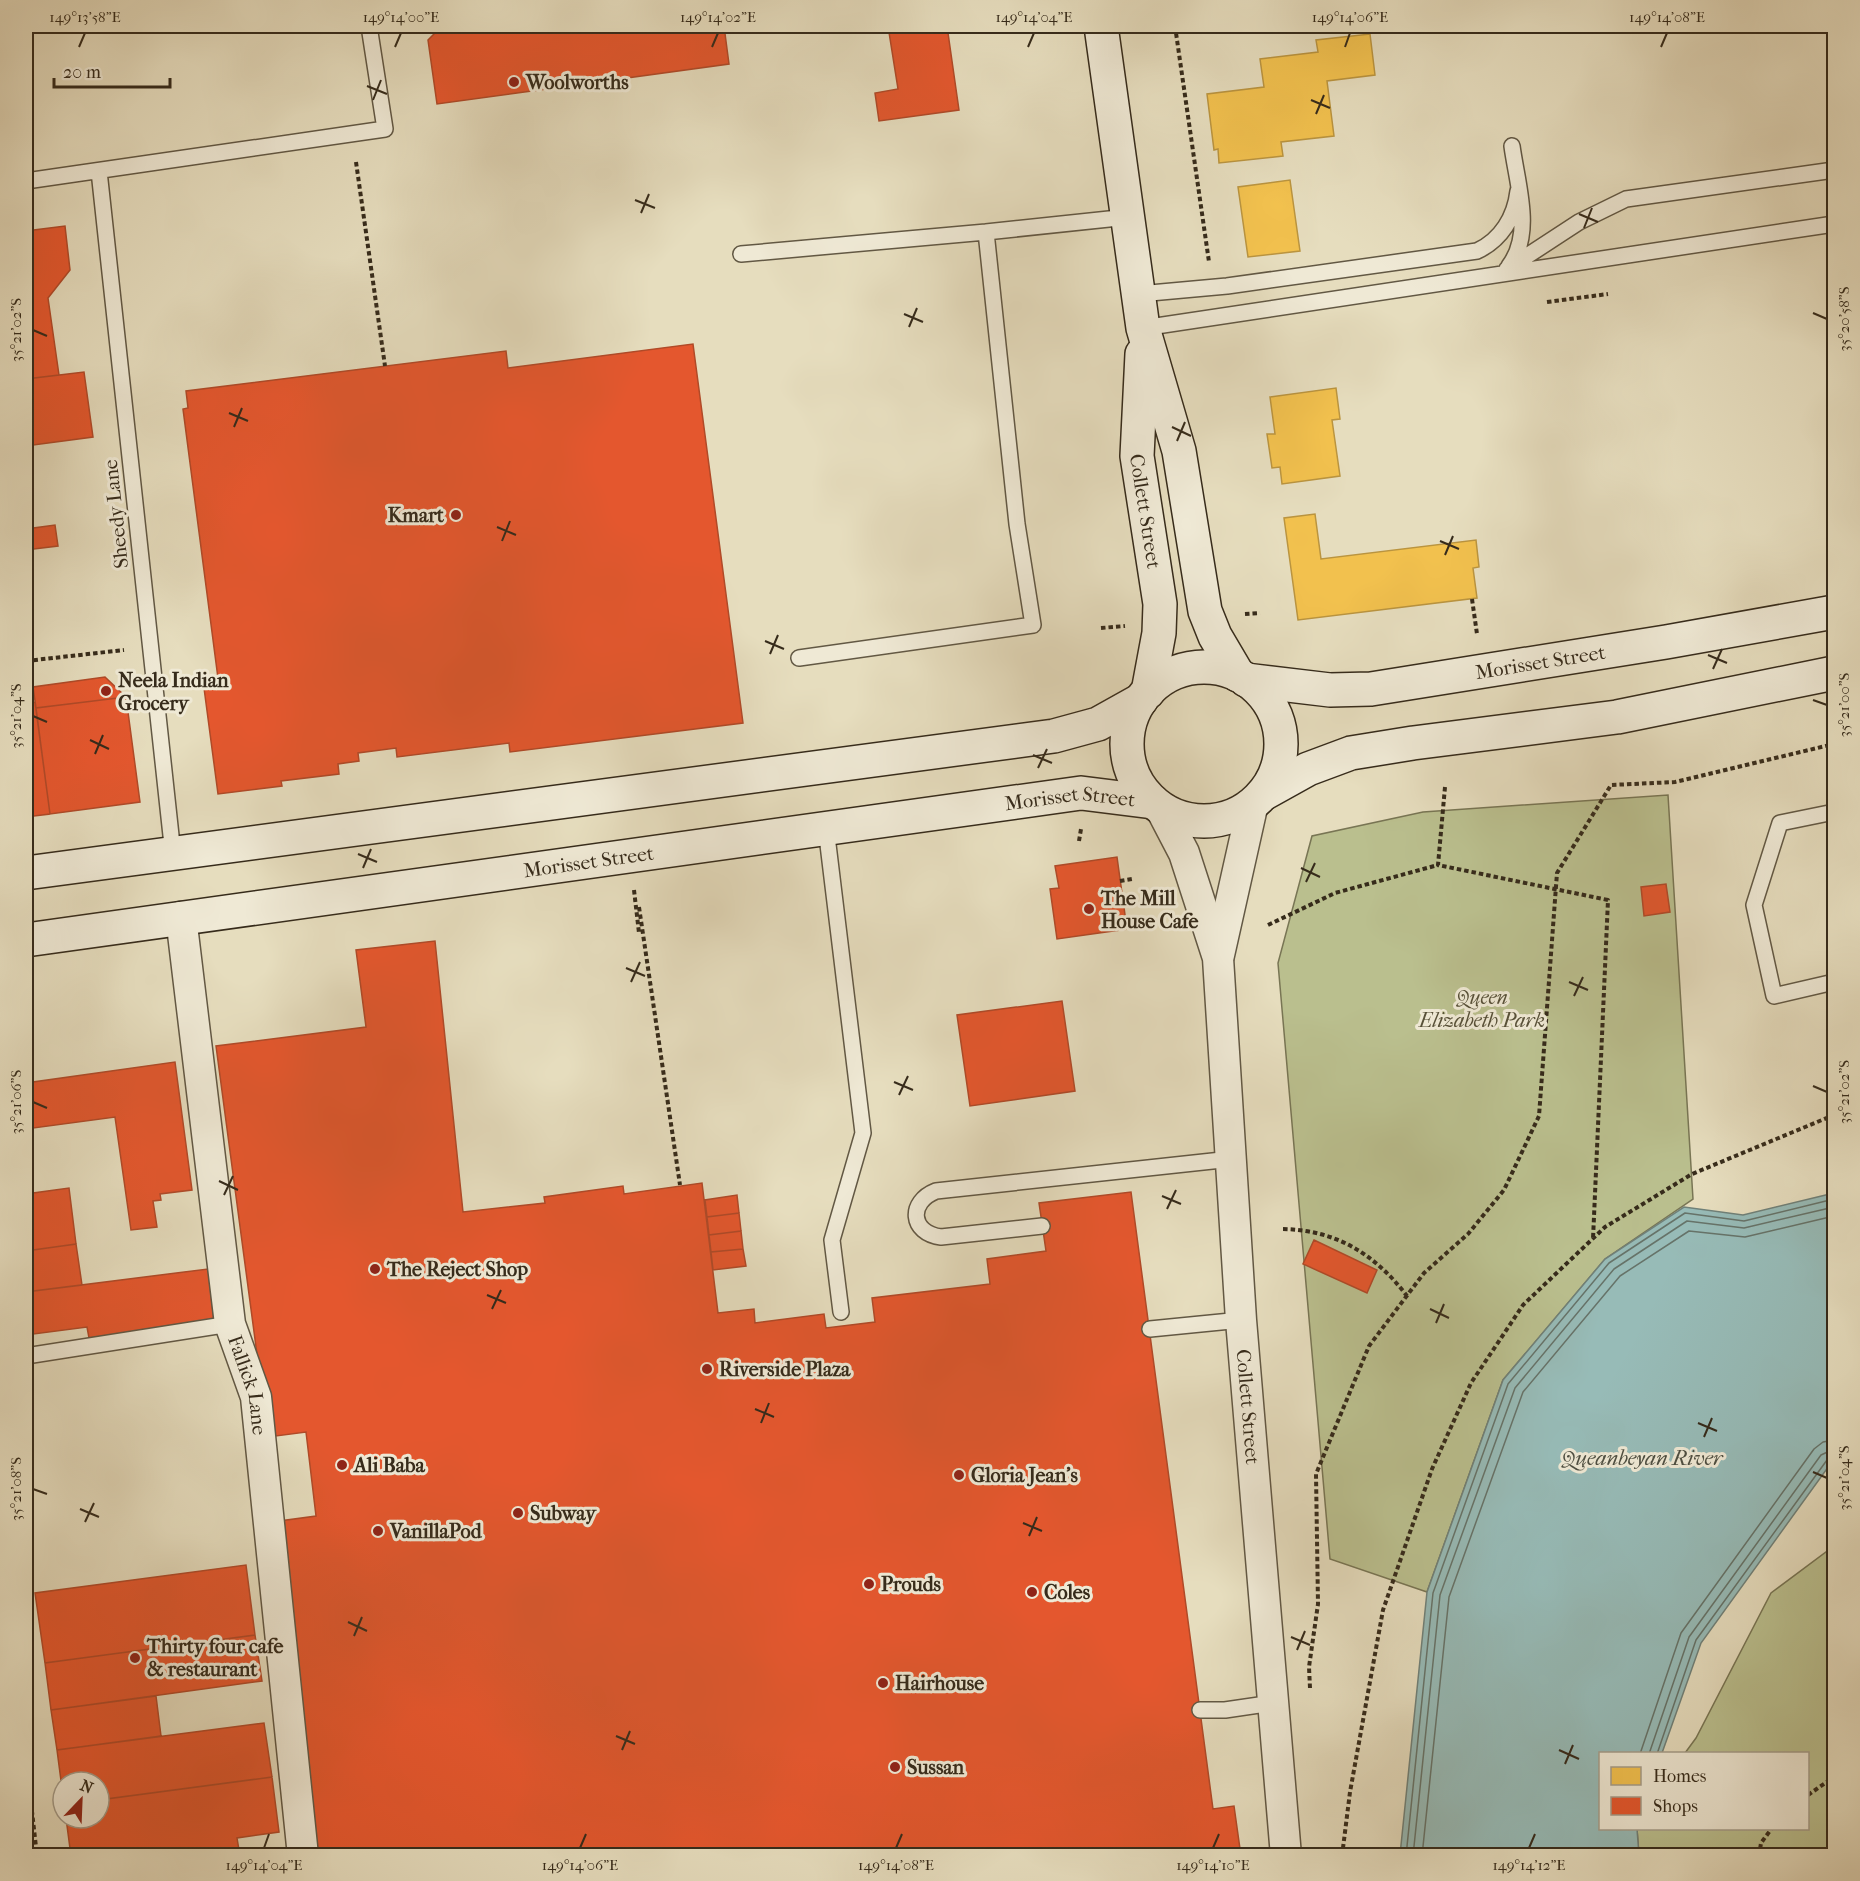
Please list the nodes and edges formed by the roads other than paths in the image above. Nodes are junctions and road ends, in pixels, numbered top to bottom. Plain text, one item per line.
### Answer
1 (369, 26) edge
2 (1101, 26) edge
3 (1512, 146) dead end
4 (1834, 170) edge
5 (99, 171) junction
6 (26, 181) edge
7 (1518, 191) junction
8 (1128, 217) junction
9 (1834, 225) edge
10 (986, 232) junction
11 (741, 254) dead end
12 (1500, 273) junction
13 (1139, 294) junction
14 (1143, 328) junction
15 (1834, 612) edge
16 (1834, 655) edge
17 (799, 658) dead end
18 (1834, 672) edge
19 (1242, 677) junction
20 (1785, 683) junction
21 (1144, 696) junction
22 (1258, 799) junction
23 (1157, 804) junction
24 (1834, 812) edge
25 (826, 828) junction
26 (173, 854) junction
27 (26, 873) edge
28 (181, 917) junction
29 (26, 940) edge
30 (1218, 958) junction
31 (1834, 982) edge
32 (1231, 1160) junction
33 (1042, 1226) dead end
34 (842, 1312) dead end
35 (1241, 1320) junction
36 (230, 1324) junction
37 (1150, 1329) dead end
38 (26, 1356) edge
39 (1273, 1703) junction
40 (1200, 1710) dead end
41 (303, 1856) edge
42 (1286, 1856) edge

1 - 5 lane
2 - 8 street, Collett Street
3 - 7 lane
4 - 12 lane
5 - 6 lane
5 - 26 lane, Sheedy Lane
7 - 12 lane
7 - 13 lane
8 - 10 lane
8 - 13 street, Collett Street
9 - 12 lane
10 - 11 lane
10 - 17 lane
12 - 14 lane
13 - 14 street, Collett Street
14 - 19 street, Collett Street
14 - 21 street, Collett Street
15 - 19 street, Morisset Street
16 - 20 street
18 - 20 street
19 - 21 street
19 - 22 street
20 - 22 street
21 - 23 street
21 - 26 street
22 - 23 street
22 - 30 street, Collett Street
23 - 25 street, Morisset Street
23 - 30 street, Collett Street
24 - 31 lane
25 - 28 street, Morisset Street
25 - 34 lane
26 - 27 street
28 - 29 street, Morisset Street
28 - 36 street, Fallick Lane
30 - 32 street, Collett Street
32 - 33 lane
32 - 35 street, Collett Street
35 - 37 lane
35 - 39 street, Collett Street
36 - 38 lane
36 - 41 street, Fallick Lane
39 - 40 lane
39 - 42 street, Collett Street

